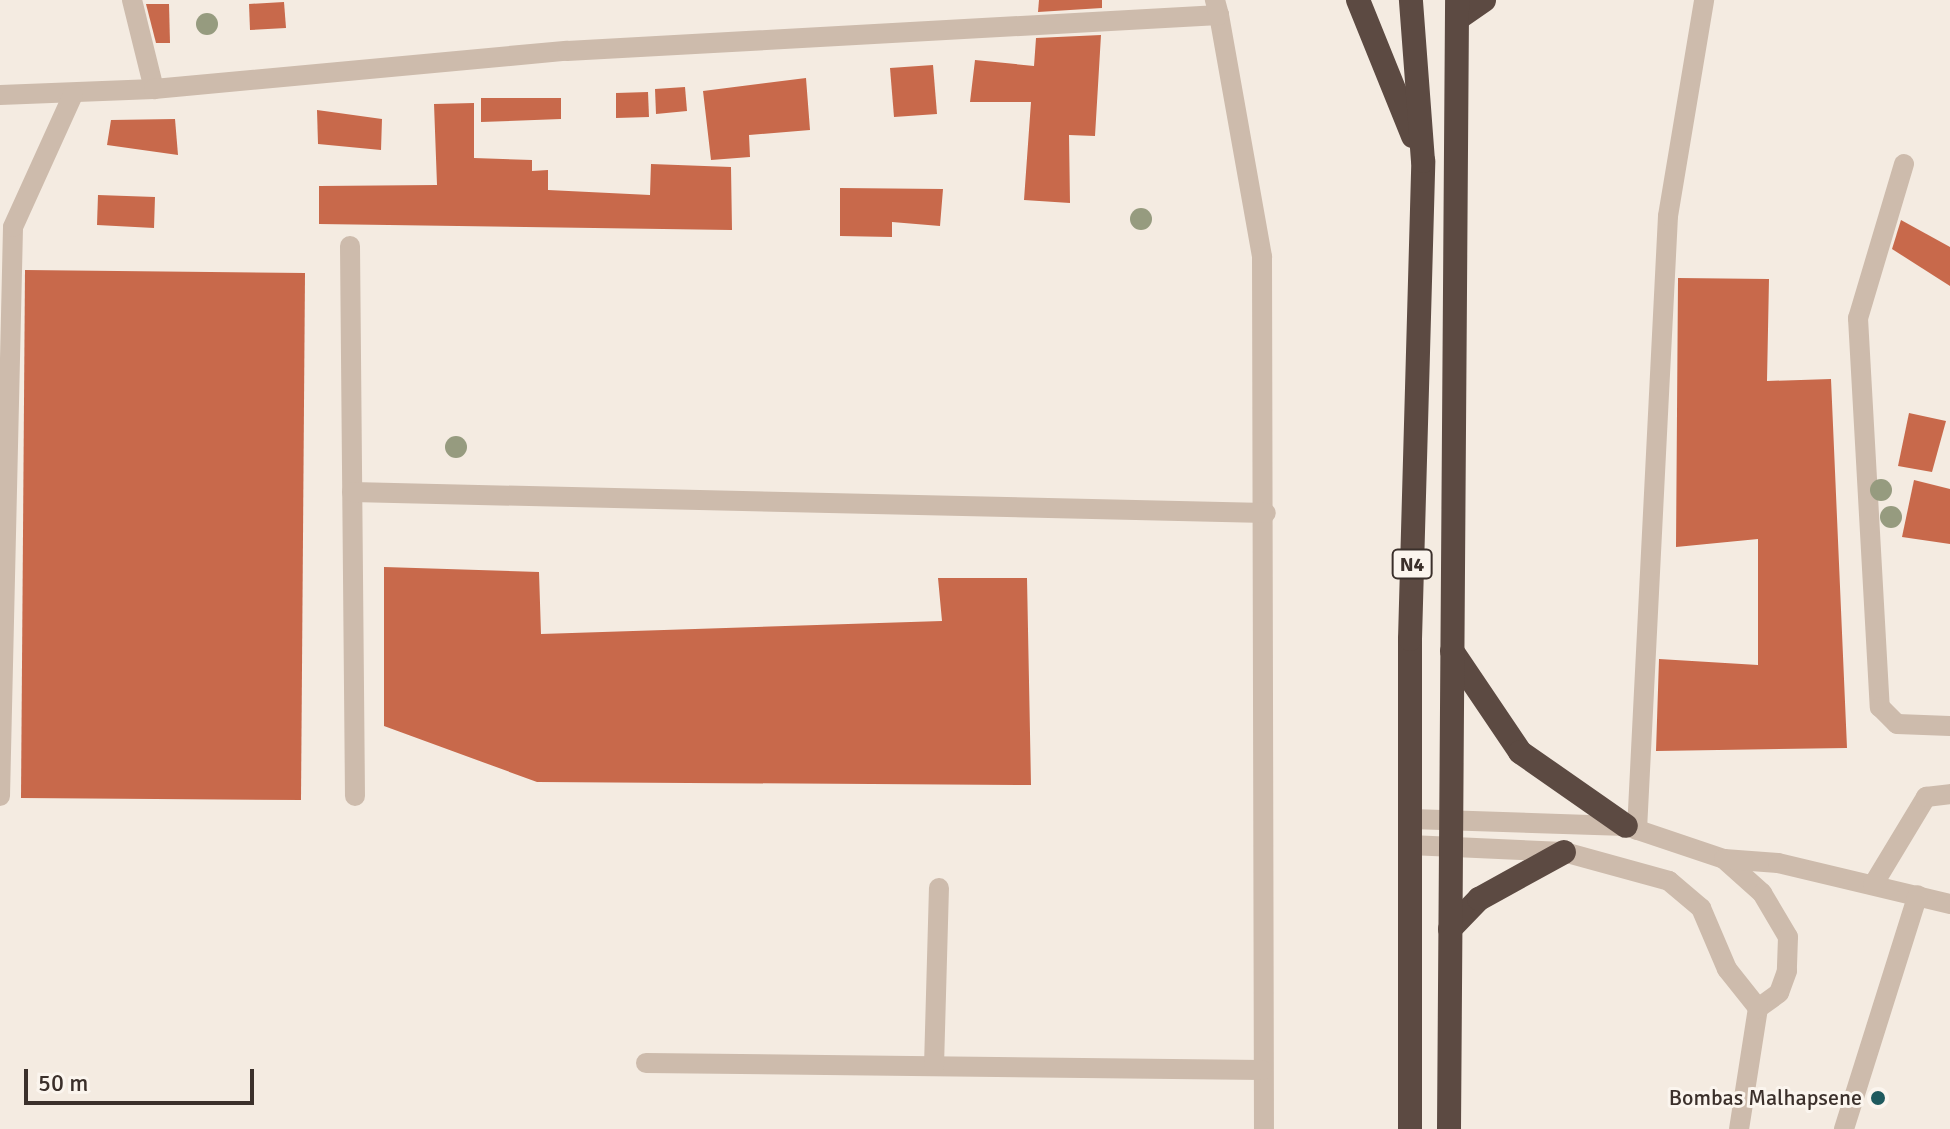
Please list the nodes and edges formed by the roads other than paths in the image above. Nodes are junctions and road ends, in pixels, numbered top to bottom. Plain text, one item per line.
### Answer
1 (132, 0) edge
2 (1358, 0) edge
3 (1411, 0) edge
4 (1484, 0) edge
5 (1704, 0) edge
6 (1217, 8) edge
7 (1457, 9) edge
8 (154, 89) junction
9 (0, 95) edge
10 (73, 95) junction
11 (1423, 161) junction
12 (1904, 164) dead end
13 (350, 246) dead end
14 (352, 492) junction
15 (1266, 513) junction
16 (1451, 649) junction
17 (1950, 726) edge
18 (1950, 794) edge
19 (0, 796) edge
20 (355, 796) dead end
21 (1411, 819) junction
22 (1453, 819) junction
23 (1632, 828) junction
24 (1410, 845) junction
25 (1453, 846) junction
26 (1564, 852) junction
27 (1724, 859) junction
28 (1873, 885) junction
29 (939, 888) dead end
30 (1918, 895) junction
31 (1950, 904) edge
32 (1450, 929) junction
33 (1758, 1008) junction
34 (646, 1063) dead end
35 (934, 1066) junction
36 (1262, 1070) junction
37 (1264, 1129) edge
38 (1410, 1129) edge
39 (1449, 1129) edge
40 (1739, 1129) edge
41 (1844, 1129) edge

1 - 8 street
2 - 11 highway
3 - 11 highway, N4
4 - 7 highway
5 - 23 street
6 - 8 street
6 - 15 street
7 - 16 highway, N4
8 - 10 street
9 - 10 street
10 - 19 street
11 - 21 highway, N4
12 - 17 street
13 - 14 street
14 - 15 street
14 - 20 street
15 - 36 street
16 - 22 highway, N4
16 - 23 highway
18 - 28 street
21 - 22 street
21 - 24 highway, N4
22 - 23 street
22 - 25 highway, N4
23 - 27 street
24 - 25 street
24 - 38 highway, N4
25 - 26 street
25 - 32 highway, N4
26 - 32 highway
26 - 33 street
27 - 28 street
27 - 33 street
28 - 30 street
29 - 35 street
30 - 31 street
30 - 41 street
32 - 39 highway, N4
33 - 40 street
34 - 35 street
35 - 36 street
36 - 37 street

